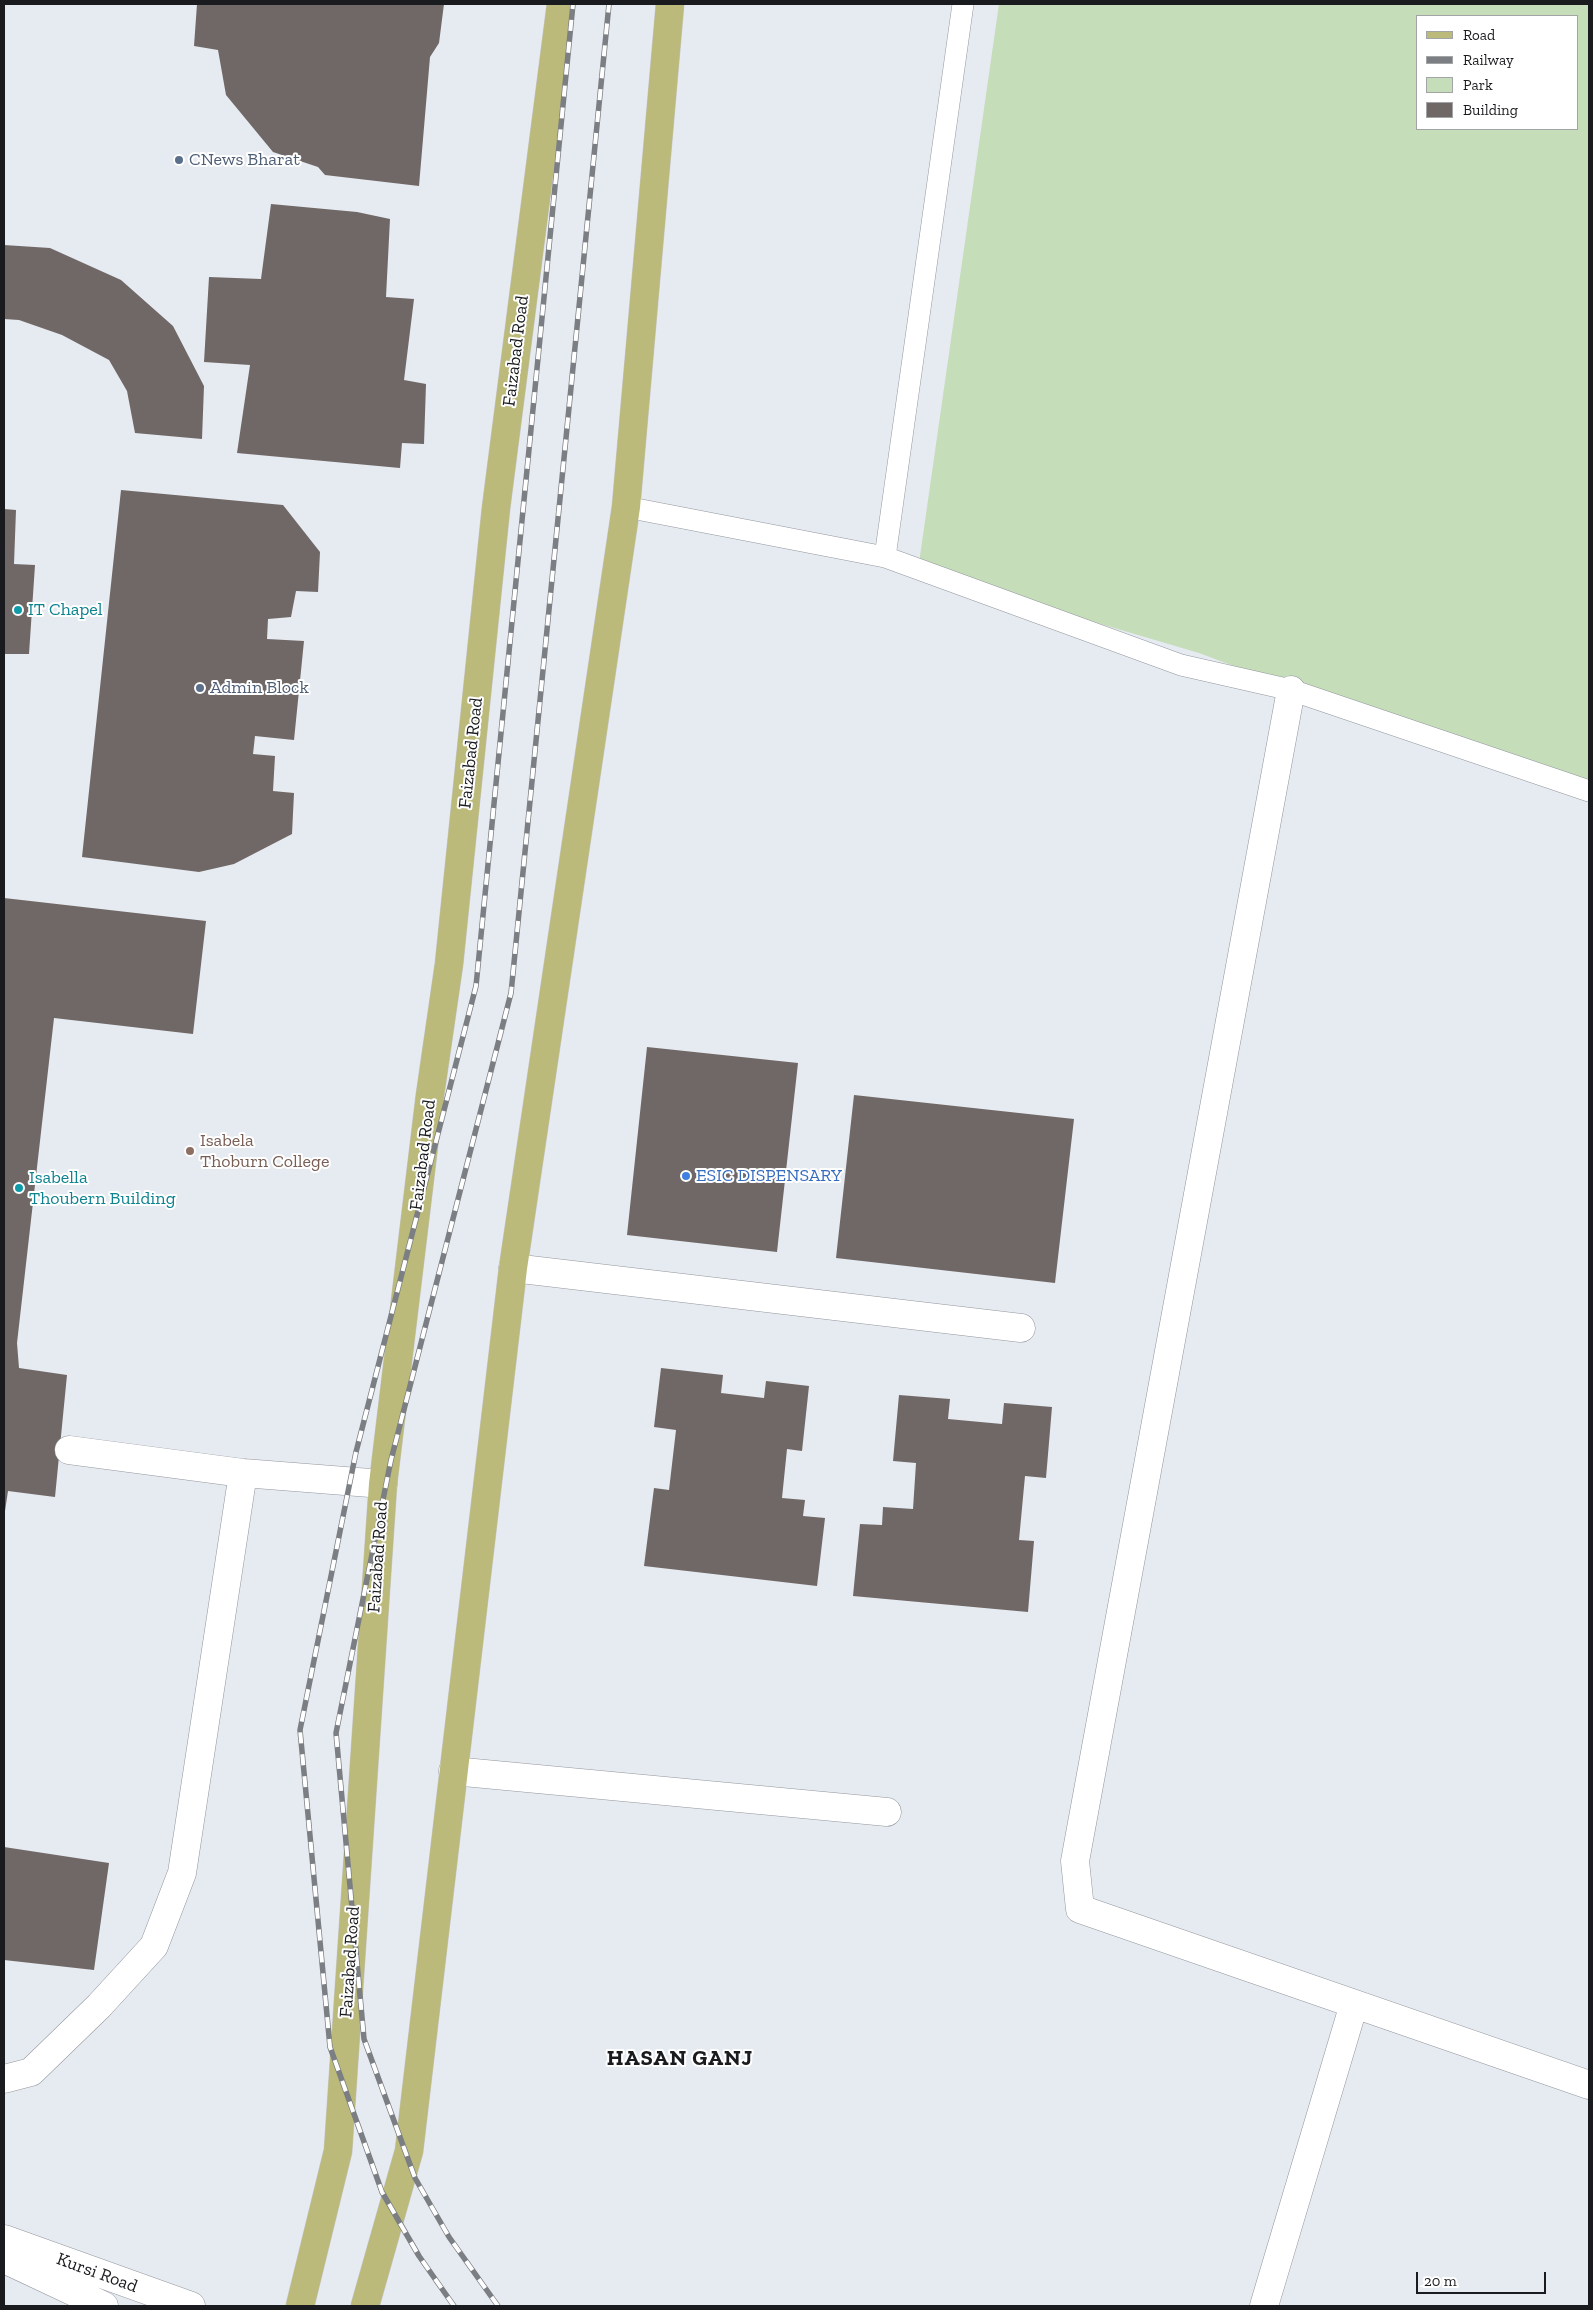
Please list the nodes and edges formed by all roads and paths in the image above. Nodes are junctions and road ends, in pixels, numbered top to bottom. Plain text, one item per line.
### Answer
1 (562, 4) edge
2 (670, 4) edge
3 (962, 4) edge
4 (626, 507) junction
5 (885, 557) junction
6 (1291, 690) junction
7 (1589, 791) edge
8 (513, 1268) junction
9 (1020, 1328) dead end
10 (69, 1450) dead end
11 (243, 1473) junction
12 (383, 1484) junction
13 (453, 1771) junction
14 (887, 1812) dead end
15 (1354, 2004) junction
16 (4, 2079) edge
17 (1589, 2085) edge
18 (4, 2240) edge
19 (4, 2259) edge
20 (104, 2306) edge
21 (191, 2306) edge
22 (300, 2306) edge
23 (365, 2306) edge
24 (1264, 2306) edge

1 - 12 main road, Faizabad Road
2 - 4 main road
3 - 5 lane
4 - 5 lane
4 - 8 main road
5 - 6 lane
6 - 7 lane
6 - 15 street
8 - 9 street
8 - 13 main road
10 - 11 street
11 - 12 street
11 - 16 street
12 - 22 main road, Faizabad Road
13 - 14 street
13 - 23 main road
15 - 17 street
15 - 24 street
18 - 21 street, Kursi Road
19 - 20 street, Kursi Road

